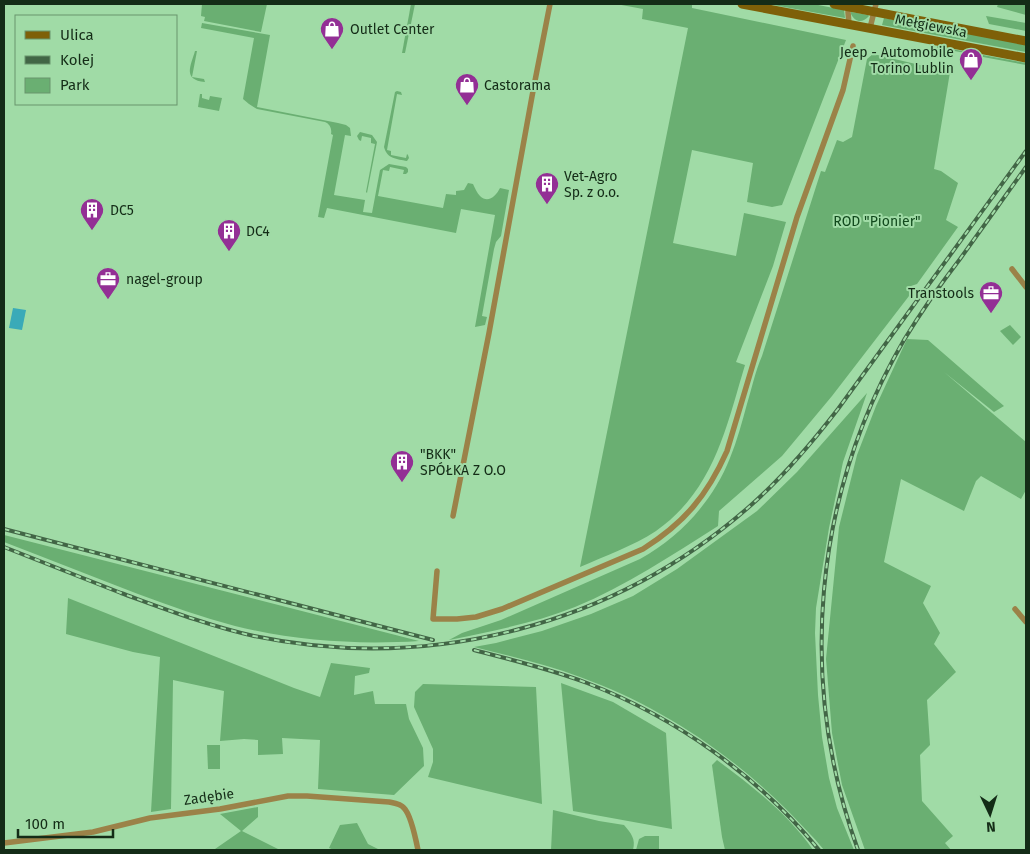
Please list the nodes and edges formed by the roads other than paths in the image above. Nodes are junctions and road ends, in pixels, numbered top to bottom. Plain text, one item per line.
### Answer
1 (550, 4) edge
2 (742, 4) edge
3 (834, 4) edge
4 (849, 5) edge
5 (875, 7) edge
6 (849, 24) junction
7 (870, 28) junction
8 (1026, 41) edge
9 (853, 46) dead end
10 (1026, 58) edge
11 (1012, 269) dead end
12 (1026, 287) edge
13 (453, 516) dead end
14 (437, 571) dead end
15 (1015, 608) dead end
16 (1026, 622) edge
17 (4, 842) edge
18 (418, 850) edge

1 - 13 street
2 - 6 main road, Mełgiewska
3 - 4 main road, Mełgiewska
4 - 5 main road, Mełgiewska
4 - 6 street
5 - 7 street
5 - 8 main road, Mełgiewska
6 - 7 main road, Mełgiewska
7 - 10 main road, Mełgiewska
9 - 14 street
11 - 12 street
15 - 16 street
17 - 18 street, Zadębie

